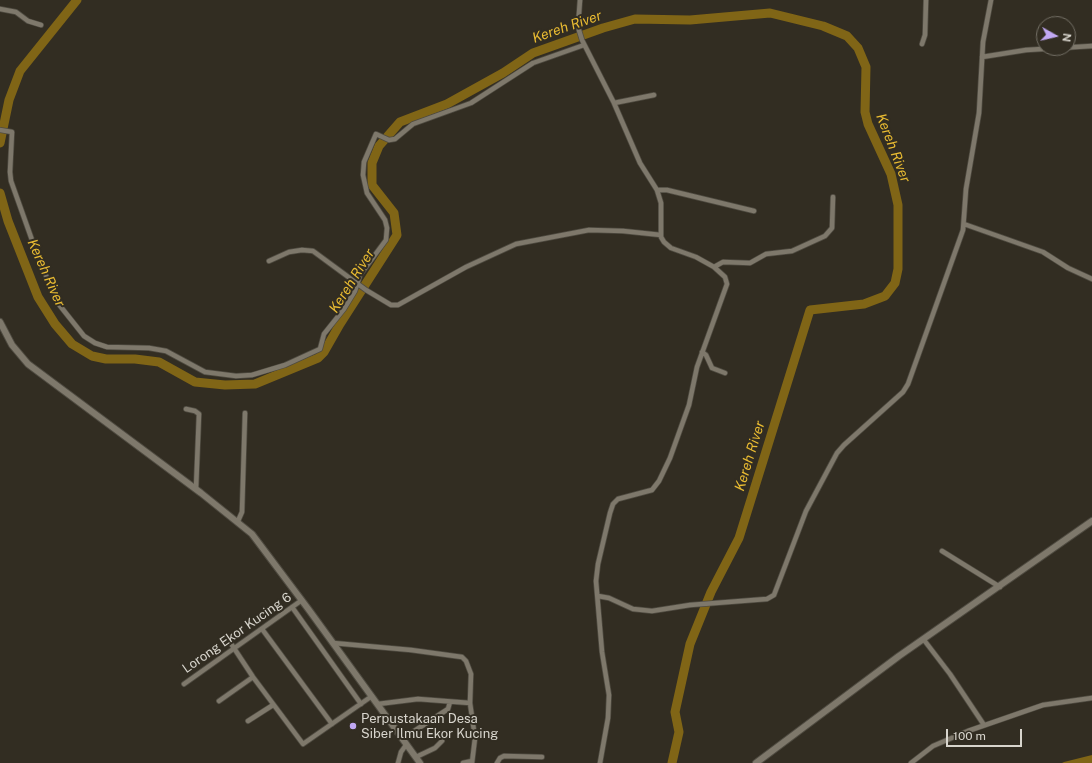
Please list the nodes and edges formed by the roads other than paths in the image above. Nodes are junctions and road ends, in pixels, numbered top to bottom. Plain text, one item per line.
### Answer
1 (580, 0) edge
2 (926, 0) edge
3 (991, 0) edge
4 (0, 9) edge
5 (41, 25) dead end
6 (922, 44) dead end
7 (584, 45) junction
8 (1092, 46) edge
9 (982, 57) junction
10 (654, 95) dead end
11 (614, 104) junction
12 (0, 130) edge
13 (657, 190) junction
14 (833, 197) dead end
15 (754, 211) dead end
16 (964, 224) junction
17 (660, 235) junction
18 (269, 261) dead end
19 (714, 267) junction
20 (1092, 278) edge
21 (359, 285) junction
22 (0, 322) edge
23 (702, 352) junction
24 (725, 373) dead end
25 (186, 408) dead end
26 (244, 413) dead end
27 (196, 489) junction
28 (1092, 521) edge
29 (238, 522) junction
30 (942, 551) dead end
31 (1000, 587) junction
32 (598, 596) junction
33 (302, 600) junction
34 (292, 607) junction
35 (262, 628) junction
36 (226, 636) dead end
37 (924, 640) junction
38 (333, 643) junction
39 (234, 648) junction
40 (253, 677) junction
41 (184, 684) dead end
42 (372, 696) junction
43 (1092, 698) edge
44 (219, 701) dead end
45 (450, 702) junction
46 (470, 703) junction
47 (361, 704) junction
48 (378, 704) junction
49 (273, 705) junction
50 (248, 721) dead end
51 (332, 724) junction
52 (984, 726) junction
53 (402, 739) junction
54 (442, 741) dead end
55 (406, 745) junction
56 (542, 757) dead end
57 (417, 761) edge
58 (472, 762) edge
59 (398, 763) edge
60 (463, 763) edge
61 (497, 763) edge
62 (600, 763) edge
63 (756, 763) edge
64 (911, 763) edge

1 - 7 street
2 - 6 street
3 - 9 street
4 - 5 street
7 - 11 street
7 - 21 street
8 - 9 street
9 - 16 street
10 - 11 street
11 - 13 street
12 - 21 street
13 - 15 street
13 - 17 street
14 - 19 street
16 - 20 street
16 - 32 street
17 - 19 street
17 - 21 street
18 - 21 street
19 - 23 street
22 - 27 street
23 - 24 street
23 - 32 street
25 - 27 street
26 - 29 street
27 - 29 street
28 - 31 street
29 - 33 street
30 - 31 street
31 - 37 street
32 - 62 street
33 - 34 street, Lorong Ekor Kucing 6
33 - 38 street
34 - 35 street, Lorong Ekor Kucing 6
34 - 47 street
35 - 39 street, Lorong Ekor Kucing 6
35 - 51 street
36 - 39 street
37 - 52 street
37 - 63 street
38 - 42 street
38 - 46 street
39 - 40 street
39 - 41 street, Lorong Ekor Kucing 6
40 - 44 street
40 - 49 street
42 - 47 street
42 - 48 street
43 - 52 street
45 - 46 street
45 - 48 street
45 - 53 street
46 - 58 street
47 - 51 street
48 - 53 street
49 - 50 street
49 - 51 street
52 - 64 street
53 - 55 street
54 - 57 street
55 - 57 street
55 - 59 street
56 - 61 street
58 - 60 street

